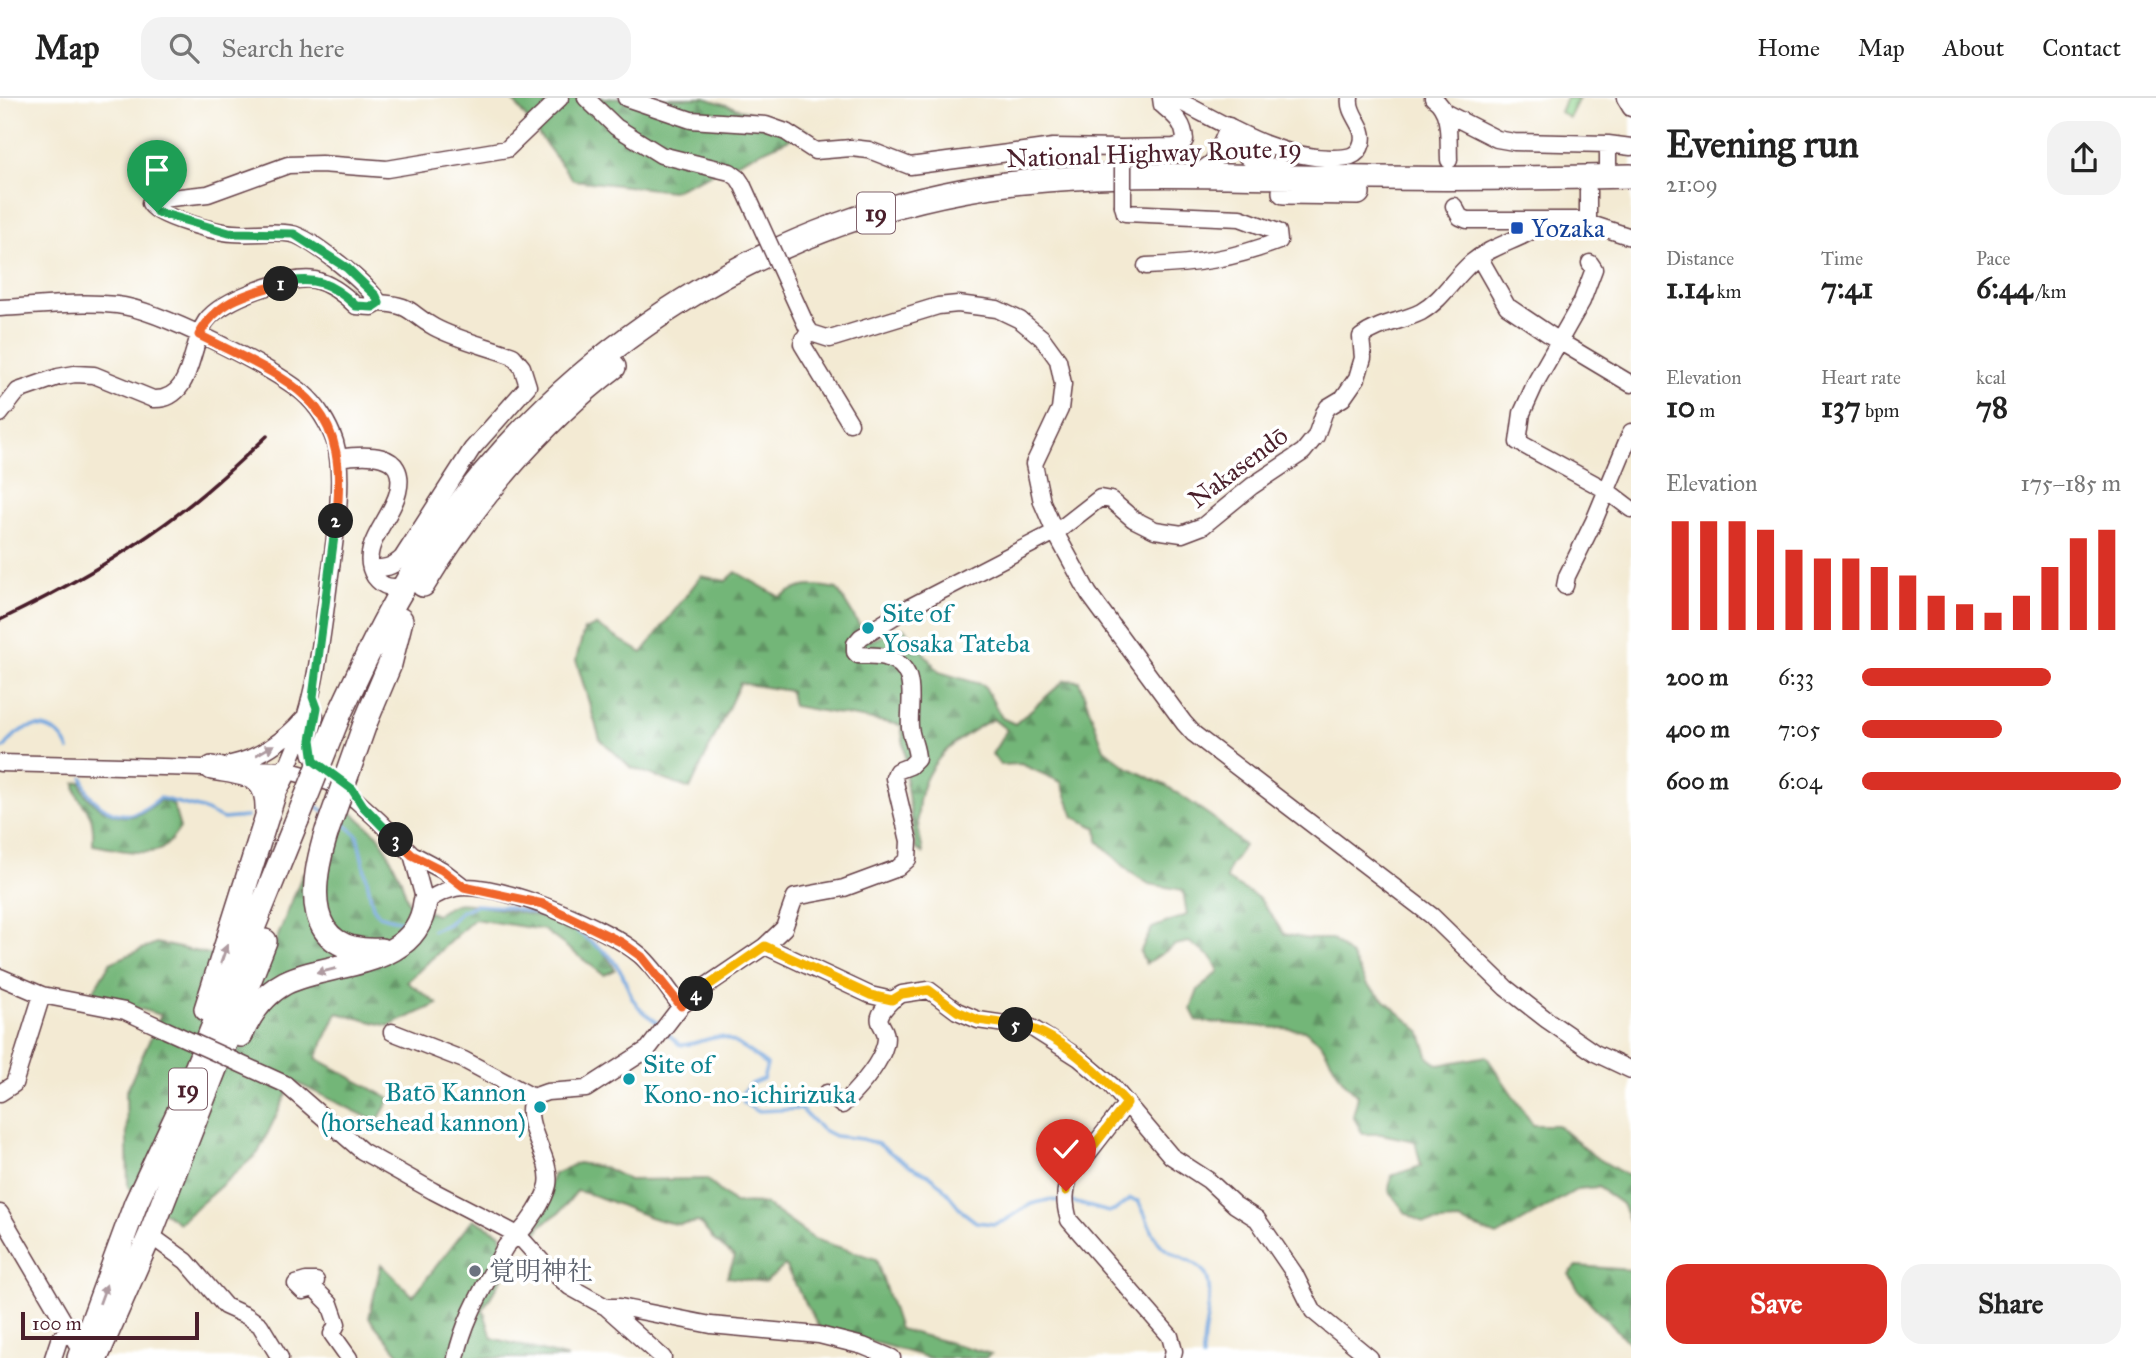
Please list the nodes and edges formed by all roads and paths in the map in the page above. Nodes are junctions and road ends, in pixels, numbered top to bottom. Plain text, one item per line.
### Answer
1 (560, 98) edge
2 (586, 98) edge
3 (626, 98) edge
4 (1161, 98) edge
5 (1173, 98) edge
6 (1349, 98) edge
7 (1433, 98) edge
8 (1625, 98) edge
9 (1631, 108) edge
10 (1446, 113) junction
11 (1229, 126) junction
12 (1608, 144) junction
13 (1631, 147) edge
14 (1123, 156) junction
15 (1449, 160) dead end
16 (1195, 175) junction
17 (1631, 176) edge
18 (1300, 177) junction
19 (1608, 177) junction
20 (1588, 191) junction
21 (1631, 192) edge
22 (1454, 206) dead end
23 (1534, 220) junction
24 (1588, 223) junction
25 (1631, 237) edge
26 (1479, 257) junction
27 (1590, 263) dead end
28 (1146, 266) dead end
29 (379, 303) junction
30 (0, 307) edge
31 (809, 330) junction
32 (199, 335) junction
33 (1559, 341) junction
34 (1631, 384) edge
35 (0, 414) edge
36 (850, 423) dead end
37 (1631, 432) edge
38 (338, 458) junction
39 (1606, 491) junction
40 (1631, 509) edge
41 (1055, 532) junction
42 (371, 568) junction
43 (404, 586) junction
44 (1565, 586) dead end
45 (313, 697) junction
46 (307, 714) junction
47 (354, 718) junction
48 (0, 763) edge
49 (212, 768) junction
50 (286, 770) junction
51 (363, 806) junction
52 (266, 819) junction
53 (312, 825) junction
54 (412, 855) junction
55 (464, 887) junction
56 (425, 902) junction
57 (765, 946) junction
58 (391, 949) junction
59 (0, 977) edge
60 (42, 995) junction
61 (892, 1000) junction
62 (681, 1006) junction
63 (392, 1032) dead end
64 (1631, 1070) edge
65 (0, 1093) edge
66 (827, 1093) dead end
67 (533, 1097) junction
68 (1127, 1103) junction
69 (170, 1183) junction
70 (135, 1203) junction
71 (0, 1213) edge
72 (150, 1235) junction
73 (518, 1235) junction
74 (316, 1281) dead end
75 (606, 1307) junction
76 (69, 1330) junction
77 (86, 1356) edge
78 (53, 1358) edge
79 (280, 1358) edge
80 (349, 1358) edge
81 (459, 1358) edge
82 (663, 1358) edge
83 (892, 1358) edge
84 (1172, 1358) edge
85 (1370, 1358) edge

1 - 29 street
2 - 31 street, bridge
3 - 14 street
4 - 14 street
5 - 11 street
6 - 11 street
7 - 10 street
8 - 9 street
10 - 12 street
10 - 15 street
11 - 16 street
11 - 18 street
12 - 13 street
12 - 19 street
14 - 28 street, bridge
16 - 18 highway, National Highway Route 19 / 19
16 - 43 highway, National Highway Route 19 / 19
17 - 19 highway, National Highway Route 19 / 19
18 - 19 highway, National Highway Route 19 / 19
20 - 21 highway, National Highway Route 19 / 19
20 - 24 street
20 - 47 highway, National Highway Route 19 / 19
22 - 23 street
23 - 24 street
23 - 26 street, Nakasendō
24 - 25 street
26 - 33 street
26 - 41 street, Nakasendō
27 - 33 street
29 - 32 street
29 - 42 street
30 - 32 street
31 - 36 street
31 - 41 street
32 - 35 street
32 - 38 street
33 - 34 street
33 - 39 street
37 - 39 street
38 - 42 street
38 - 45 street
39 - 40 street
39 - 44 street
41 - 57 street, Nakasendō
41 - 64 street
42 - 43 street
43 - 47 highway, National Highway Route 19 / 19
45 - 46 street
45 - 51 street
49 -> 46 street
46 - 50 street
47 - 53 highway, National Highway Route 19 / 19, bridge
47 - 53 highway, 19, bridge
48 - 49 street
49 - 50 street
49 - 52 highway
50 - 51 street
50 - 52 highway, 19
51 - 54 street
70 -> 52 highway, 19
53 - 58 highway, 19
53 - 69 highway, National Highway Route 19 / 19
53 - 70 highway, National Highway Route 19 / 19
54 - 55 street
54 - 56 street
55 - 56 street
55 - 62 street
56 - 58 highway
57 - 61 street
57 - 62 street
58 -> 69 highway, 19
59 - 60 street
60 - 65 street
60 - 73 street, bridge
61 - 66 street
61 - 68 street
62 - 67 street
63 - 67 street
67 - 73 street
68 - 84 street
68 - 85 street
69 - 72 highway, National Highway Route 19 / 19
77 -> 70 highway, National Highway Route 19 / 19
71 - 76 street
72 - 77 highway, National Highway Route 19 / 19
72 - 79 street
73 - 75 street
73 - 81 street
74 - 80 street
75 - 82 street
75 - 83 street
76 - 77 street
76 - 78 street

